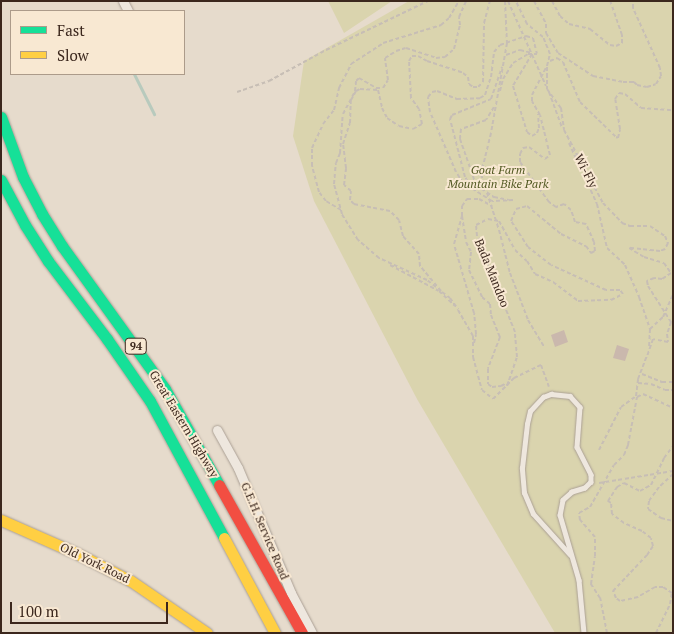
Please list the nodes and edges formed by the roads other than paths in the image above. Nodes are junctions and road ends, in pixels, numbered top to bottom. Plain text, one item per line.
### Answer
1 (1, 117) edge
2 (1, 180) edge
3 (217, 430) dead end
4 (1, 520) edge
5 (570, 556) junction
6 (268, 620) junction
7 (208, 633) edge
8 (268, 633) edge
9 (274, 633) edge
10 (302, 633) edge
11 (312, 633) edge
12 (584, 633) edge

1 - 10 main road, Great Eastern Highway / 94
2 - 6 main road, Great Eastern Highway / 94
3 - 11 street, G.E.H. Service Road
4 - 7 main road, Old York Road
5 - 5 lane
5 - 12 lane
6 - 8 main road
6 - 9 main road, Great Eastern Highway / 94

